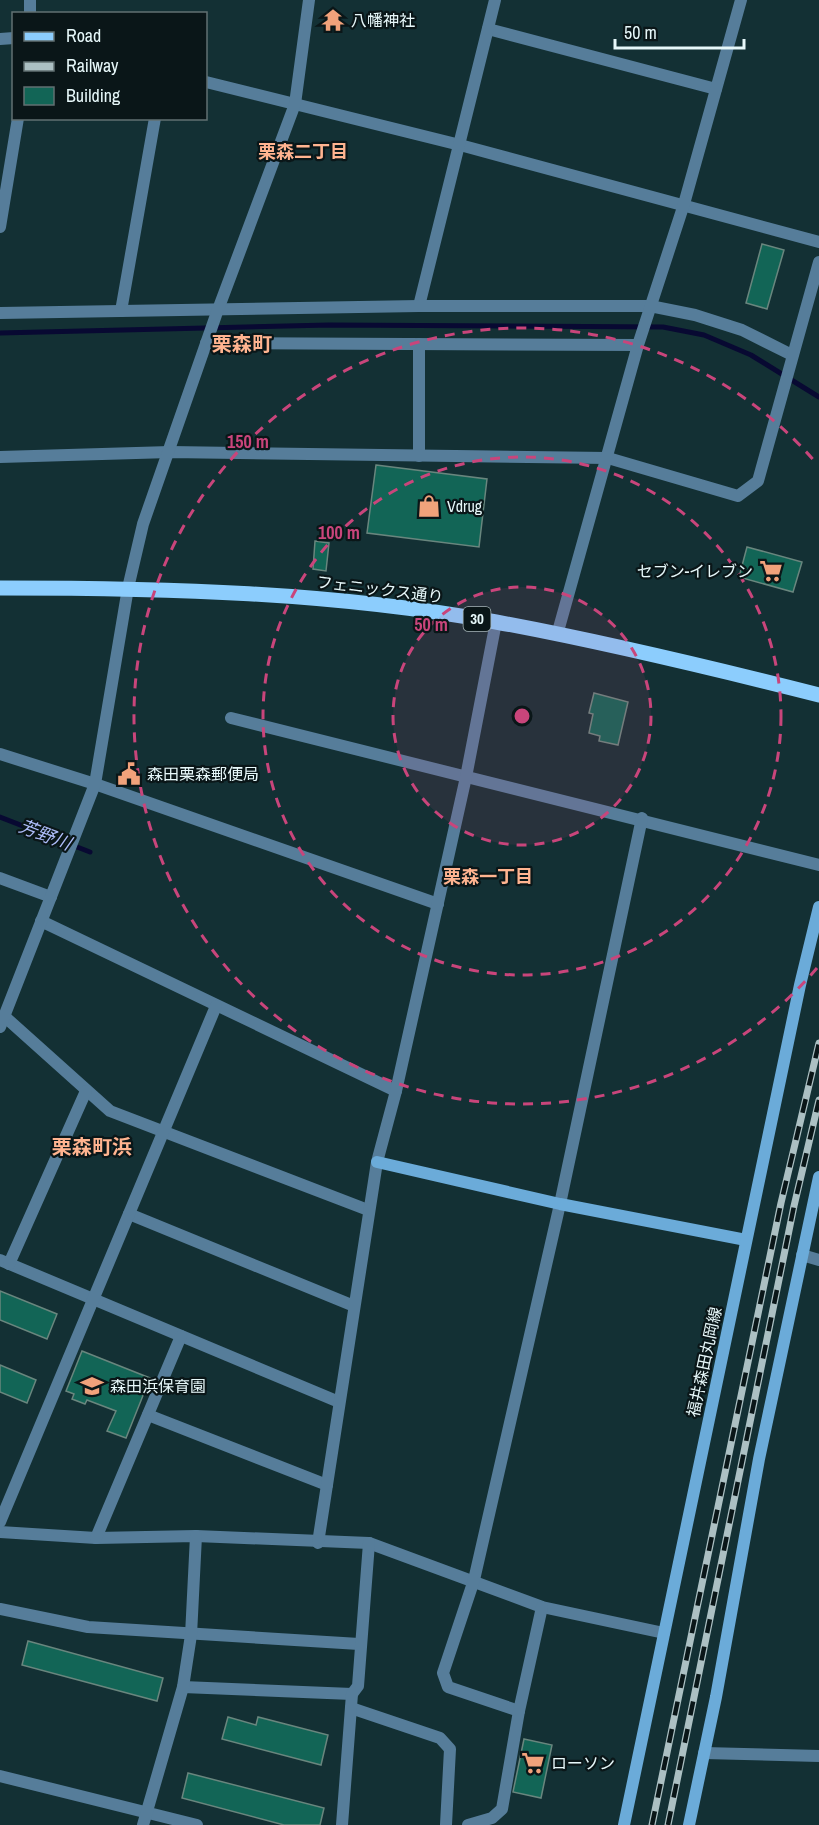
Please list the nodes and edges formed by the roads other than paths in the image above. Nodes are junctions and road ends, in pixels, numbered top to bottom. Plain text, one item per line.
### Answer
1 (309, 0) edge
2 (495, 0) edge
3 (741, 0) edge
4 (488, 29) junction
5 (207, 82) edge
6 (716, 89) junction
7 (295, 104) junction
8 (18, 120) edge
9 (155, 120) edge
10 (460, 145) junction
11 (684, 204) junction
12 (0, 227) edge
13 (819, 242) edge
14 (819, 262) edge
15 (419, 306) junction
16 (650, 306) junction
17 (121, 311) junction
18 (217, 312) junction
19 (0, 313) edge
20 (206, 343) junction
21 (419, 344) junction
22 (638, 345) junction
23 (792, 356) junction
24 (170, 452) junction
25 (419, 456) junction
26 (0, 457) edge
27 (608, 459) junction
28 (0, 588) edge
29 (128, 588) junction
30 (496, 622) junction
31 (556, 635) junction
32 (819, 695) edge
33 (231, 718) dead end
34 (0, 754) edge
35 (466, 777) junction
36 (95, 784) junction
37 (642, 818) junction
38 (819, 865) edge
39 (0, 878) edge
40 (51, 897) junction
41 (438, 904) junction
42 (819, 907) edge
43 (41, 921) junction
44 (216, 1006) junction
45 (2, 1022) edge
46 (86, 1091) junction
47 (396, 1091) junction
48 (164, 1132) junction
49 (377, 1162) junction
50 (819, 1177) edge
51 (560, 1203) junction
52 (368, 1210) junction
53 (129, 1214) junction
54 (746, 1240) junction
55 (802, 1256) junction
56 (819, 1260) edge
57 (4, 1262) edge
58 (91, 1299) junction
59 (354, 1306) junction
60 (181, 1336) junction
61 (339, 1402) junction
62 (147, 1415) junction
63 (327, 1485) junction
64 (0, 1522) edge
65 (0, 1532) edge
66 (196, 1536) junction
67 (96, 1538) junction
68 (318, 1543) junction
69 (369, 1543) junction
70 (474, 1580) junction
71 (542, 1607) junction
72 (0, 1609) edge
73 (664, 1633) junction
74 (191, 1635) junction
75 (359, 1644) junction
76 (183, 1687) junction
77 (352, 1694) junction
78 (351, 1708) junction
79 (519, 1711) junction
80 (704, 1753) junction
81 (819, 1756) edge
82 (0, 1776) edge
83 (145, 1820) edge
84 (197, 1825) edge
85 (342, 1825) edge
86 (446, 1825) edge
87 (468, 1825) edge
88 (624, 1825) edge
89 (689, 1825) edge

1 - 7 street
2 - 4 street
3 - 6 street
4 - 6 street
4 - 10 street
5 - 7 street
6 - 11 street
7 - 10 street
7 - 18 street
8 - 12 street
9 - 17 street
10 - 11 street
10 - 15 street
11 - 13 street
11 - 16 street
14 - 23 street
15 - 16 street
15 - 18 street
16 - 22 street
16 - 23 street
17 - 18 street
17 - 19 street
18 - 20 street
20 - 21 street
20 - 24 street
21 - 22 street
21 - 25 street
22 - 27 street
23 - 27 street
24 - 25 street
24 - 26 street
24 - 29 street
25 - 27 street
27 - 31 street
28 - 29 main road, フェニックス通り / 30
29 - 30 main road, フェニックス通り / 30
29 - 36 street
30 - 31 main road, フェニックス通り / 30
30 - 35 street
31 - 32 main road, フェニックス通り / 30
33 - 35 street
34 - 36 street
35 - 37 street
35 - 41 street
36 - 40 street
36 - 41 street
37 - 38 street
37 - 51 street
39 - 40 street
40 - 43 street
41 - 47 street
42 - 54 main road, 福井森田丸岡線
43 - 44 street
43 - 45 street
44 - 47 street
44 - 48 street
45 - 46 street
46 - 48 street
46 - 57 street
47 - 49 street
48 - 52 street
48 - 53 street
49 - 51 main road
49 - 52 street
50 - 55 main road
51 - 54 main road
51 - 70 street
52 - 59 street
53 - 58 street
53 - 59 street
54 - 73 main road, 福井森田丸岡線
55 - 56 street
55 - 80 main road
57 - 58 street
58 - 60 street
58 - 64 street
59 - 61 street
60 - 61 street
60 - 62 street
61 - 63 street
62 - 63 street
62 - 67 street
63 - 68 street
65 - 67 street
66 - 67 street
66 - 68 street
66 - 74 street
68 - 69 street
69 - 70 street
69 - 75 street
70 - 71 street
70 - 79 street
71 - 73 street
71 - 79 street
72 - 74 street
73 - 88 main road, 福井森田丸岡線
74 - 75 street
74 - 76 street
75 - 77 street
76 - 77 street
76 - 83 street
77 - 78 street
78 - 85 street
78 - 86 street
79 - 87 street
80 - 81 street
80 - 89 main road
82 - 83 street
83 - 84 street

